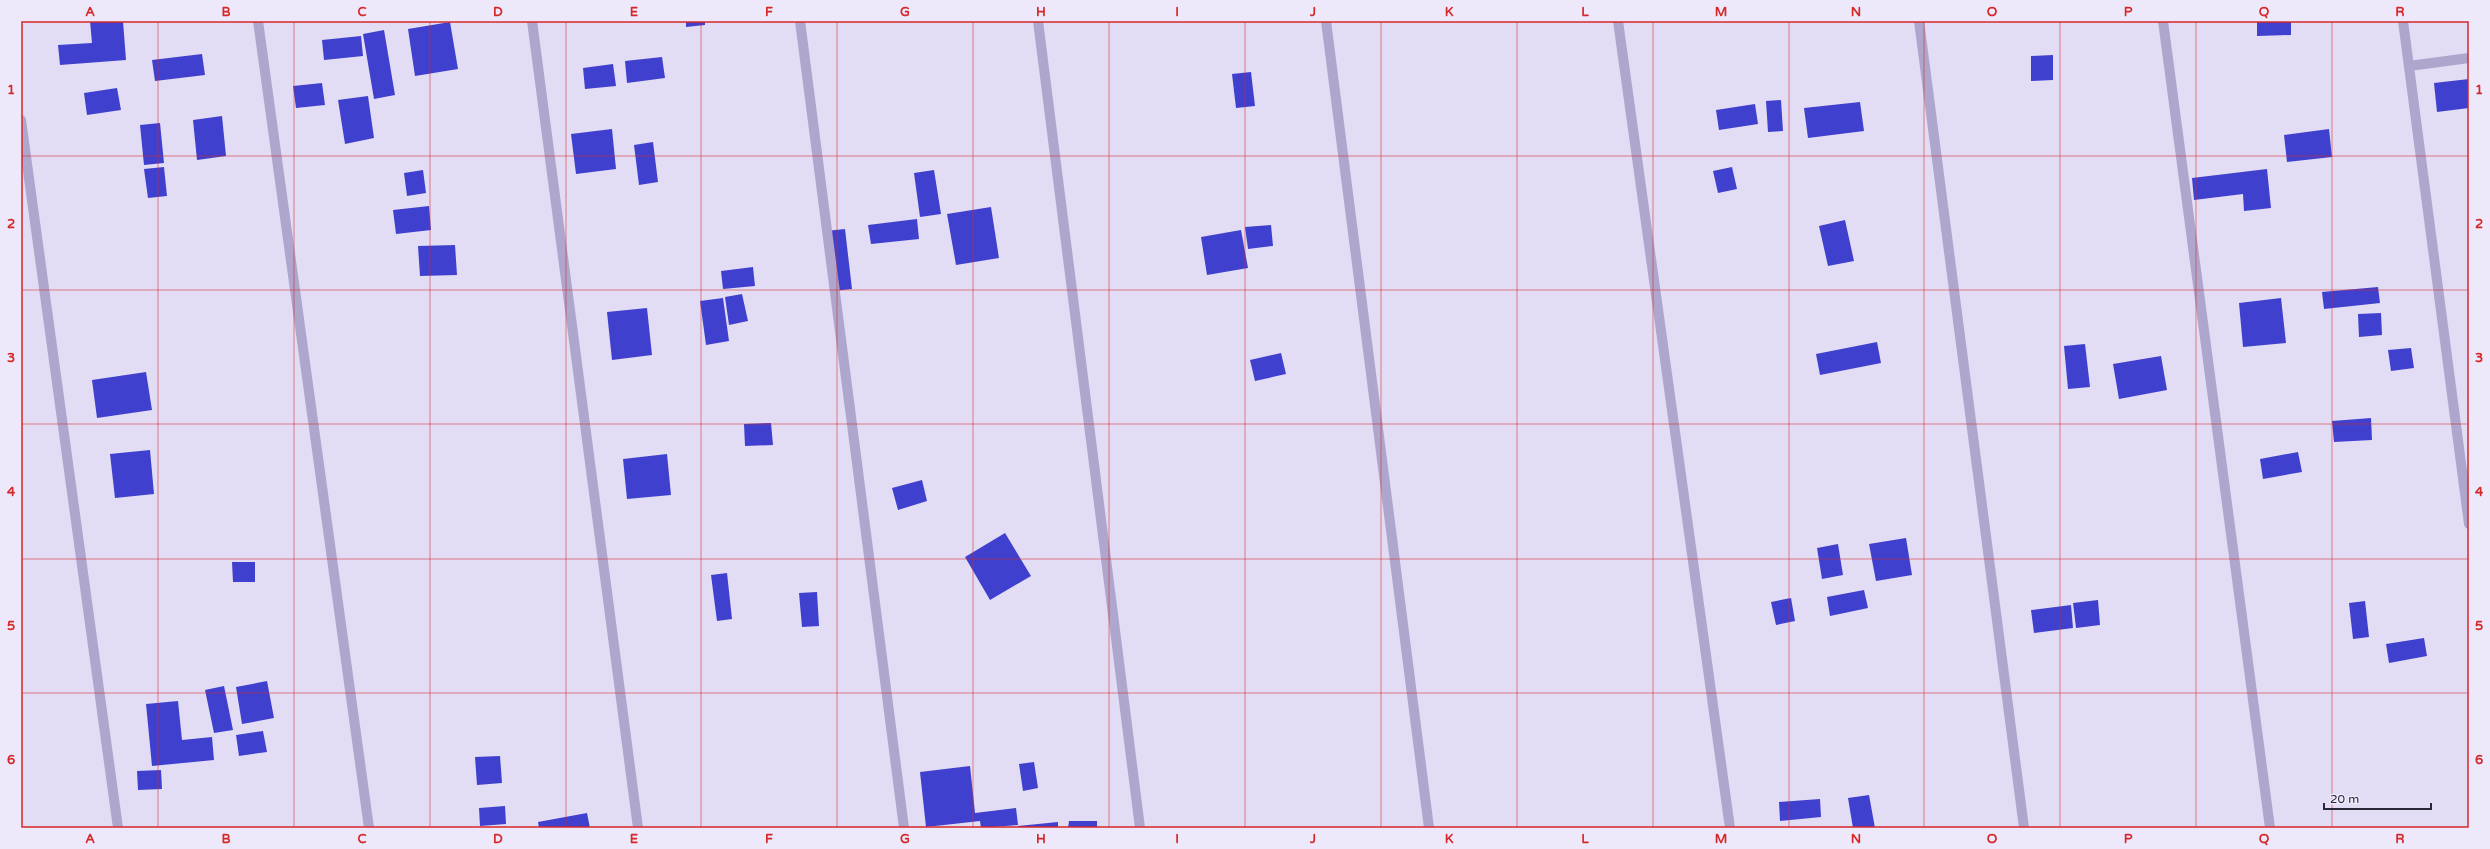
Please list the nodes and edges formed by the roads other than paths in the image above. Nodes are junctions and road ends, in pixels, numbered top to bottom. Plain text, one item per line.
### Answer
1 (258, 21) edge
2 (532, 21) edge
3 (800, 21) edge
4 (1038, 21) edge
5 (1326, 21) edge
6 (1618, 21) edge
7 (1919, 21) edge
8 (2163, 21) edge
9 (2403, 21) edge
10 (2469, 58) edge
11 (2409, 66) junction
12 (21, 120) edge
13 (2469, 524) edge
14 (118, 828) edge
15 (369, 828) edge
16 (638, 828) edge
17 (904, 828) edge
18 (1140, 828) edge
19 (1430, 828) edge
20 (1730, 828) edge
21 (2024, 828) edge
22 (2270, 828) edge

1 - 15 street
2 - 16 street
3 - 17 street
4 - 18 street
5 - 19 street
6 - 20 street
7 - 21 street
8 - 22 street
9 - 11 street
10 - 11 street
11 - 13 street
12 - 14 street

